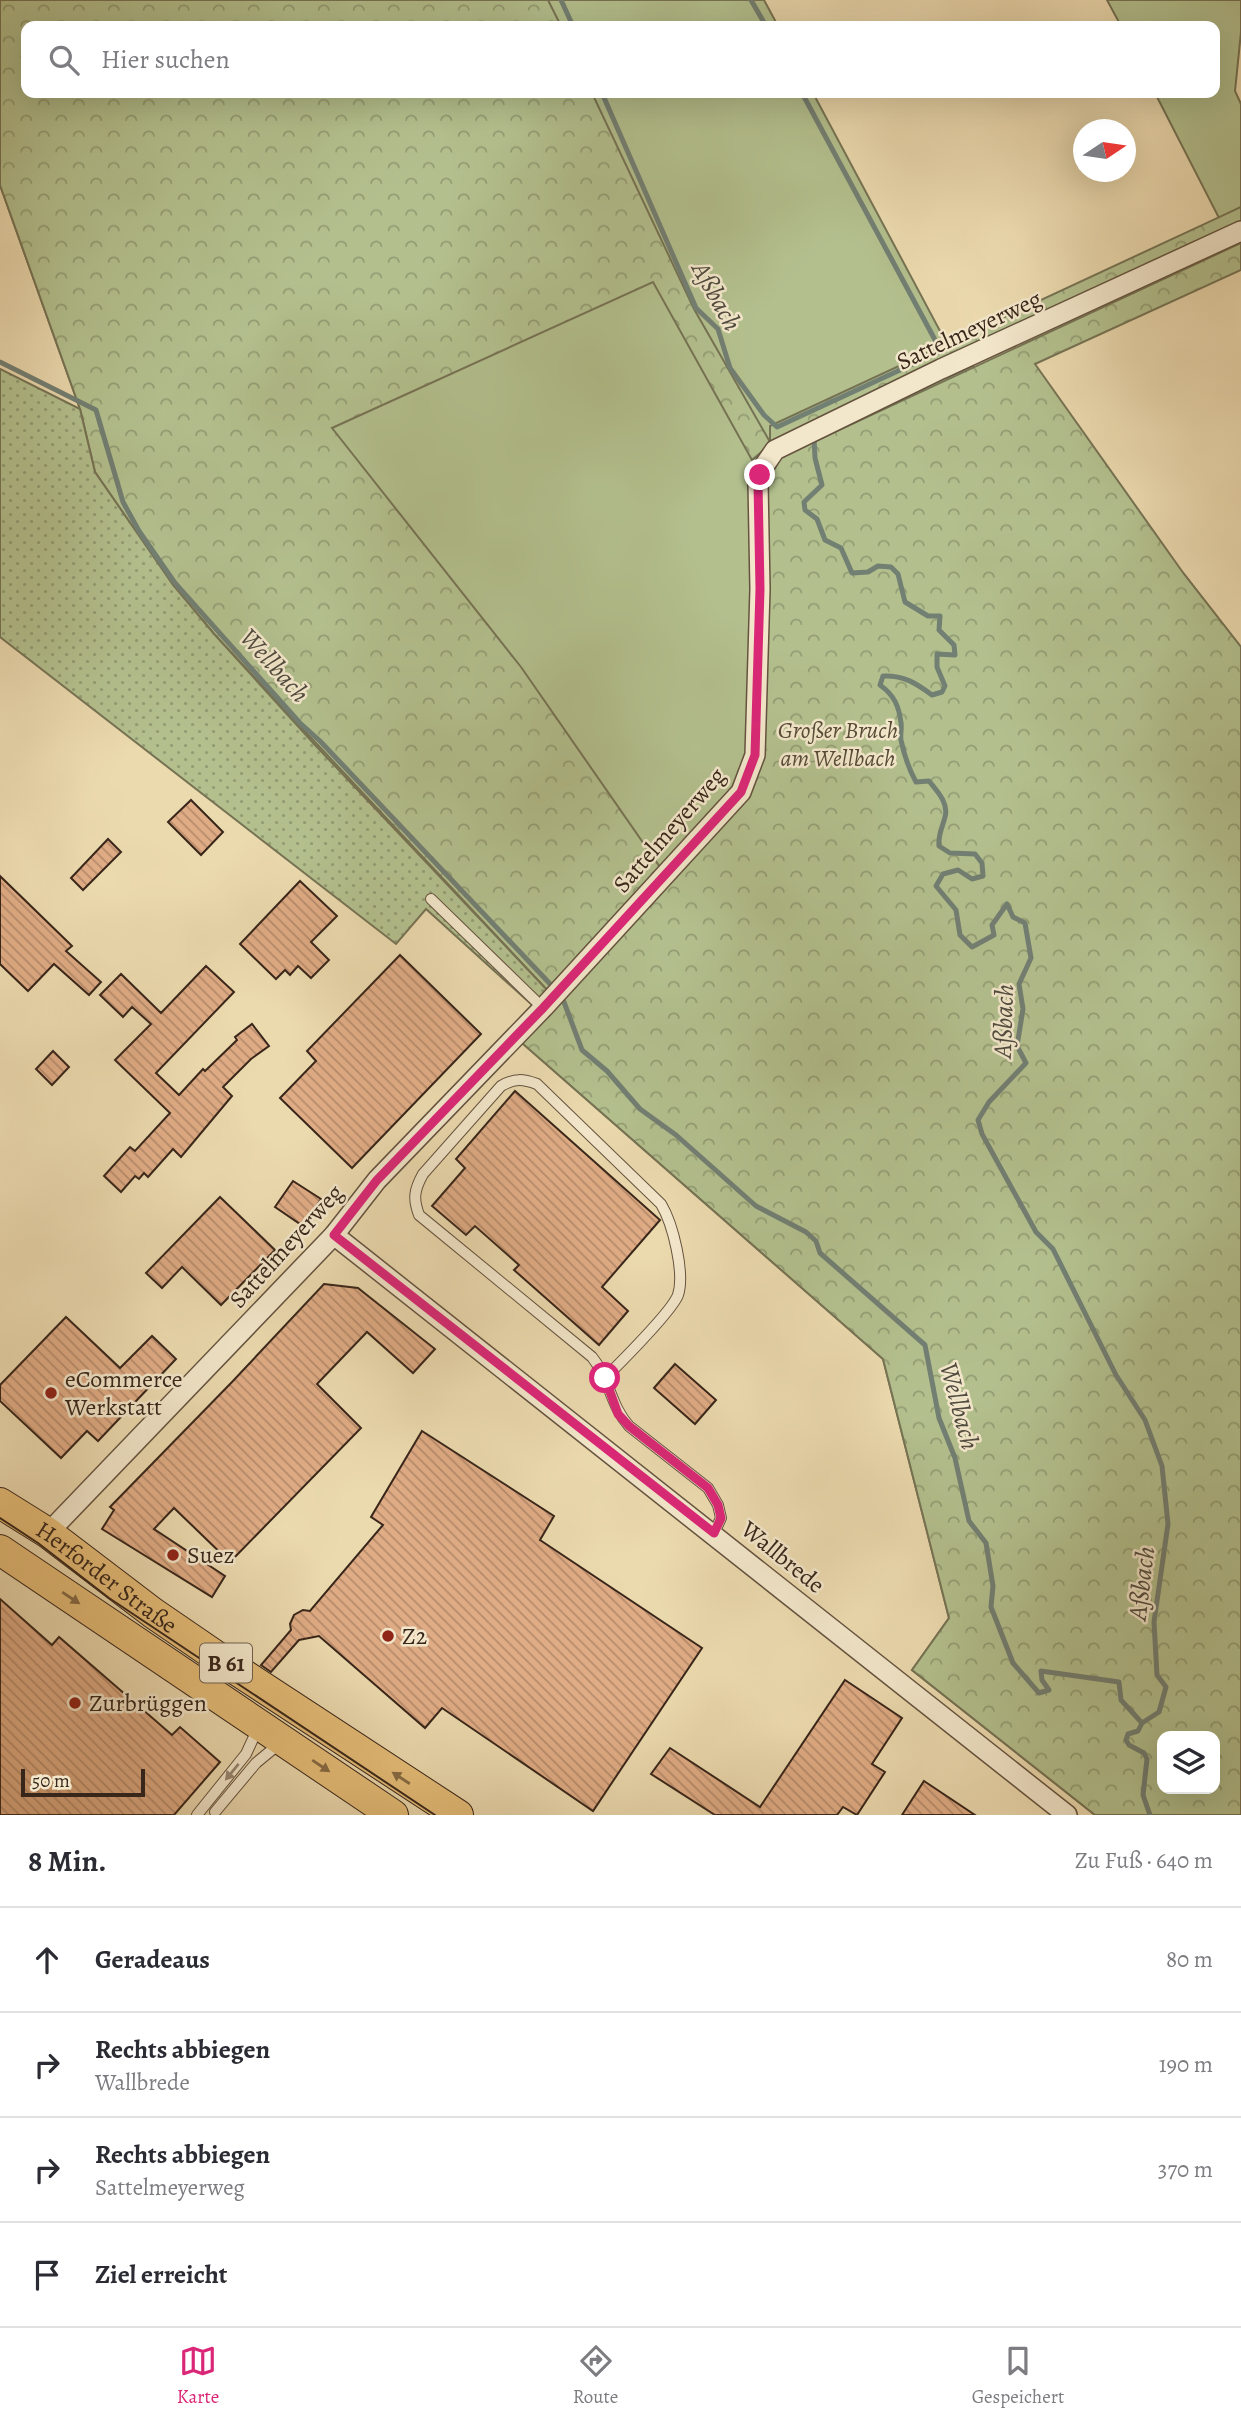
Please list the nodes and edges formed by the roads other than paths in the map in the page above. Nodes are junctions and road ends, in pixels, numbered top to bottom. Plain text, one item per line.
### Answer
1 (1241, 231) edge
2 (431, 899) dead end
3 (543, 1008) junction
4 (334, 1235) junction
5 (605, 1378) junction
6 (0, 1503) edge
7 (48, 1533) junction
8 (714, 1533) junction
9 (7, 1558) edge
10 (259, 1724) junction
11 (284, 1741) junction
12 (206, 1804) junction
13 (217, 1813) edge
14 (197, 1815) edge
15 (393, 1815) edge
16 (458, 1815) edge
17 (1067, 1815) edge

1 - 3 street, Sattelmeyerweg
2 - 3 lane
3 - 4 street, Sattelmeyerweg
4 - 7 street, Sattelmeyerweg
4 - 8 street, Wallbrede
5 - 5 lane
5 - 8 lane
6 - 7 main road, Herforder Straße / B 61
7 - 9 main road
16 -> 7 main road, Herforder Straße / B 61
8 - 17 street, Wallbrede
9 -> 10 main road, Herforder Straße / B 61
10 - 11 main road, Herforder Straße / B 61
10 -> 12 lane
11 - 13 lane
11 -> 15 main road, Herforder Straße / B 61
12 - 13 lane
12 - 14 lane

